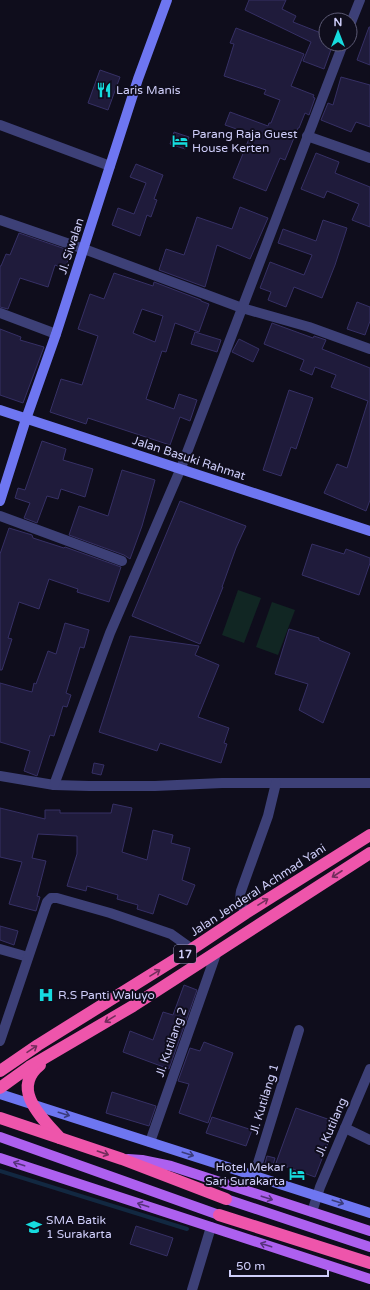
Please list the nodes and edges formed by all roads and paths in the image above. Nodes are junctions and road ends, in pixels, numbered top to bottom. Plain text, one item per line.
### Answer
1 (167, 0) edge
2 (360, 0) edge
3 (355, 12) edge
4 (340, 52) edge
5 (0, 125) edge
6 (307, 136) junction
7 (370, 158) edge
8 (110, 166) junction
9 (0, 220) edge
10 (84, 249) junction
11 (242, 308) junction
12 (0, 313) edge
13 (56, 334) junction
14 (370, 349) edge
15 (0, 410) edge
16 (26, 419) junction
17 (181, 468) junction
18 (0, 501) edge
19 (0, 516) edge
20 (370, 531) edge
21 (122, 561) dead end
22 (0, 776) edge
23 (276, 783) junction
24 (370, 783) edge
25 (54, 785) junction
26 (370, 835) edge
27 (370, 853) edge
28 (246, 913) junction
29 (0, 949) edge
30 (192, 949) junction
31 (217, 951) junction
32 (28, 957) junction
33 (125, 992) junction
34 (133, 1006) junction
35 (299, 1030) dead end
36 (0, 1041) edge
37 (53, 1053) junction
38 (3, 1068) edge
39 (370, 1069) edge
40 (0, 1088) edge
41 (0, 1094) edge
42 (33, 1105) junction
43 (0, 1118) edge
44 (345, 1128) junction
45 (0, 1137) edge
46 (61, 1139) junction
47 (370, 1140) edge
48 (150, 1142) junction
49 (0, 1158) edge
50 (122, 1159) junction
51 (254, 1176) junction
52 (317, 1196) junction
53 (226, 1199) joint
54 (312, 1212) junction
55 (370, 1212) edge
56 (219, 1215) joint
57 (211, 1227) junction
58 (370, 1232) edge
59 (370, 1247) edge
60 (370, 1263) edge
61 (370, 1279) edge
62 (192, 1290) edge

1 - 8 street, Jl. Siwalan
2 - 3 street
4 - 6 street
5 - 8 street
6 - 7 street
6 - 11 street
8 - 10 street, Jl. Siwalan
9 - 10 street
10 - 11 street
10 - 13 street, Jl. Siwalan
11 - 14 street
11 - 17 street
12 - 13 street
13 - 16 street, Jl. Siwalan
15 - 16 street, Jalan Basuki Rahmat
16 - 17 street, Jalan Basuki Rahmat
16 - 18 street, Jl. Siwalan
17 - 20 street, Jalan Basuki Rahmat
17 - 25 street
19 - 21 street
22 - 25 street
23 - 24 street
23 - 25 street
23 - 28 street
28 -> 26 highway, Jalan Jenderal Achmad Yani / 17
27 -> 31 highway, 17
28 - 30 highway, Jalan Jenderal Achmad Yani / 17
29 - 32 street
30 - 32 street
33 -> 30 highway, Jalan Jenderal Achmad Yani / 17
31 - 34 highway, 17
31 - 48 street, Jl. Kutilang 2
32 - 36 street
33 - 34 highway
38 -> 33 highway, Jalan Jenderal Achmad Yani / 17
34 -> 37 highway, 17
35 - 51 street, Jl. Kutilang 1
37 - 40 highway, 17
37 - 42 highway
39 - 44 street, Jl. Kutilang
41 - 42 street
42 - 46 highway
42 -> 48 street
43 - 46 highway
44 - 47 street
44 - 52 street, Jl. Kutilang
45 - 56 main road
46 -> 50 highway
48 -> 51 street
57 -> 49 main road
50 - 53 highway
50 -> 54 main road
51 - 52 street
52 - 54 street, Jl. Kutilang
52 -> 55 street
53 - 59 main road
54 - 58 main road
56 - 60 highway
61 -> 57 main road
57 - 62 street

